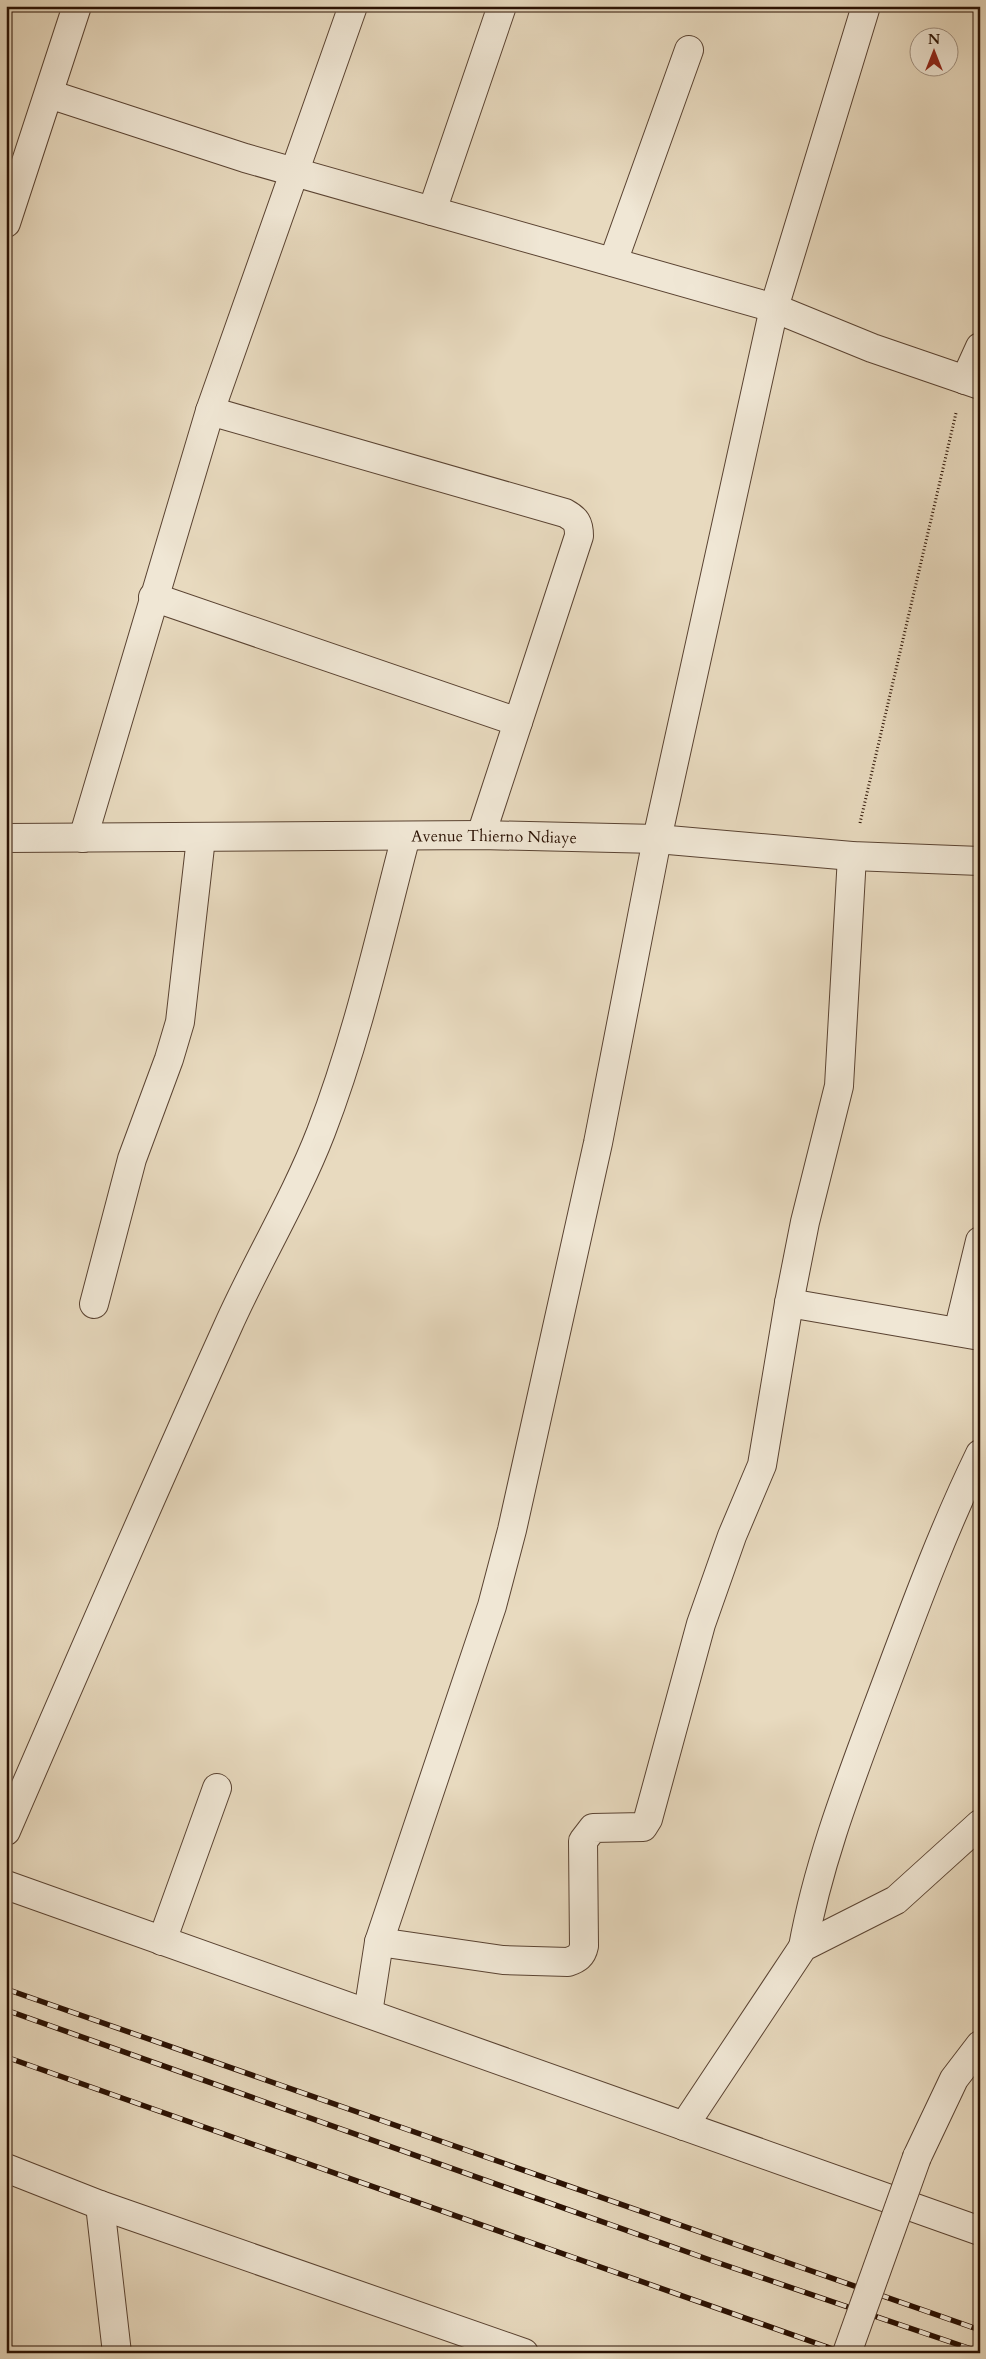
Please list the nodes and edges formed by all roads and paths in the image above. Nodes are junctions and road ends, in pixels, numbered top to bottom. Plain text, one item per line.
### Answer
1 (77, 6) edge
2 (353, 6) edge
3 (502, 6) edge
4 (866, 6) edge
5 (689, 50) dead end
6 (49, 94) junction
7 (294, 171) junction
8 (432, 210) junction
9 (6, 223) edge
10 (613, 262) junction
11 (774, 308) junction
12 (980, 347) edge
13 (972, 383) edge
14 (210, 411) junction
15 (153, 597) junction
16 (518, 722) junction
17 (481, 835) junction
18 (406, 836) junction
19 (6, 838) edge
20 (83, 838) junction
21 (201, 838) junction
22 (658, 839) junction
23 (852, 856) junction
24 (980, 861) edge
25 (980, 1242) edge
26 (789, 1303) junction
27 (94, 1304) dead end
28 (969, 1334) edge
29 (977, 1468) edge
30 (217, 1788) dead end
31 (980, 1824) edge
32 (6, 1831) edge
33 (6, 1884) edge
34 (162, 1941) junction
35 (379, 1942) junction
36 (803, 1947) junction
37 (368, 2013) junction
38 (980, 2045) edge
39 (684, 2126) junction
40 (6, 2168) edge
41 (100, 2205) junction
42 (980, 2231) edge
43 (117, 2353) edge
44 (524, 2353) edge
45 (848, 2353) edge

1 - 6 street
2 - 7 street
3 - 8 street
4 - 11 street
5 - 10 street
6 - 7 street
6 - 9 street
7 - 8 street
7 - 14 street
8 - 10 street
10 - 11 street
11 - 13 street
11 - 22 street
12 - 13 street
13 - 23 path
14 - 15 street
14 - 16 street
15 - 16 street
15 - 20 street
16 - 17 street
17 - 18 street, Avenue Thierno Ndiaye
17 - 22 street, Avenue Thierno Ndiaye
18 - 21 street, Avenue Thierno Ndiaye
18 - 32 street
19 - 20 street, Avenue Thierno Ndiaye
20 - 21 street, Avenue Thierno Ndiaye
21 - 27 street
22 - 23 street, Avenue Thierno Ndiaye
22 - 35 street
23 - 24 street, Avenue Thierno Ndiaye
23 - 26 street
25 - 28 street
26 - 28 street
26 - 35 street
29 - 36 street
30 - 34 street
31 - 36 street
33 - 34 street
34 - 37 street
35 - 37 street
36 - 39 street
37 - 39 street
38 - 45 street, bridge
39 - 42 street
40 - 41 street
41 - 43 street
41 - 44 street

